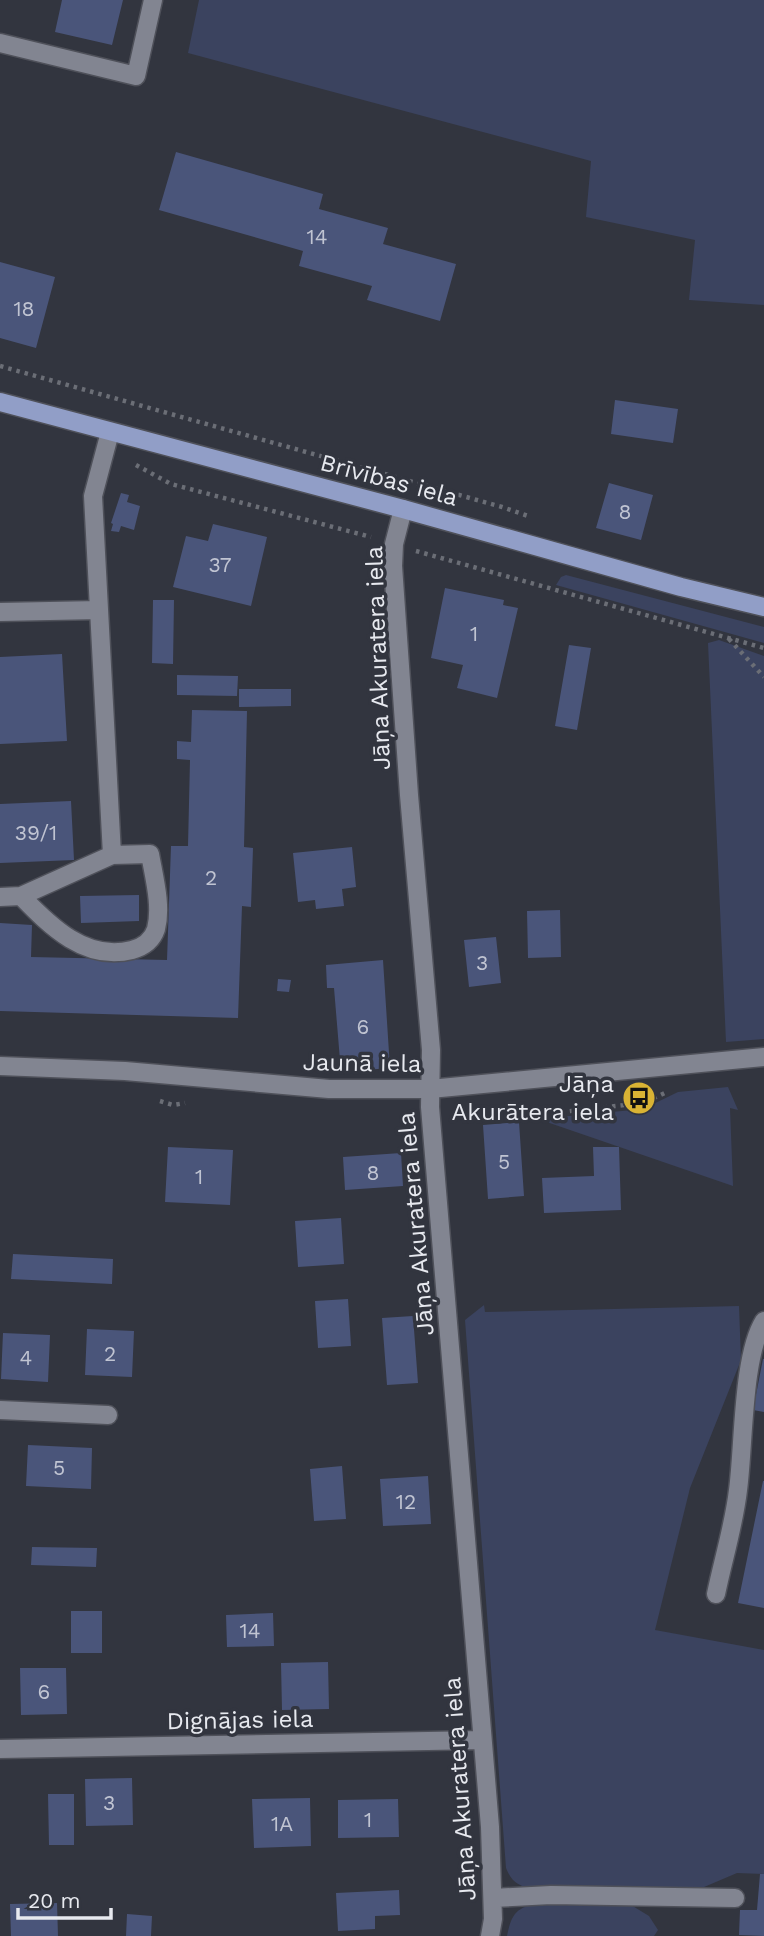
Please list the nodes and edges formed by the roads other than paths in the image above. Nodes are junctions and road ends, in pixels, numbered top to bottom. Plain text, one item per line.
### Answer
1 (153, 0) edge
2 (0, 43) edge
3 (0, 402) edge
4 (110, 432) junction
5 (403, 509) junction
6 (764, 607) edge
7 (99, 610) junction
8 (0, 612) edge
9 (112, 855) junction
10 (21, 896) junction
11 (0, 897) edge
12 (764, 1057) edge
13 (0, 1066) edge
14 (430, 1089) junction
15 (764, 1321) edge
16 (0, 1410) edge
17 (108, 1415) dead end
18 (716, 1594) dead end
19 (481, 1740) junction
20 (0, 1749) edge
21 (493, 1898) junction
22 (735, 1898) dead end
23 (490, 1936) edge

1 - 2 street
3 - 4 main road, Brīvības iela
4 - 5 main road, Brīvības iela
4 - 7 street
5 - 6 main road, Brīvības iela
5 - 14 street, Jāņa Akuratera iela
7 - 8 street
7 - 9 street
9 - 10 street
9 - 10 street
10 - 11 street
12 - 14 street, Jaunā iela
13 - 14 street, Jaunā iela
14 - 19 street, Jāņa Akuratera iela
15 - 18 street
16 - 17 street
19 - 20 street, Dignājas iela
19 - 21 street, Jāņa Akuratera iela
21 - 22 street
21 - 23 street, Jāņa Akuratera iela

